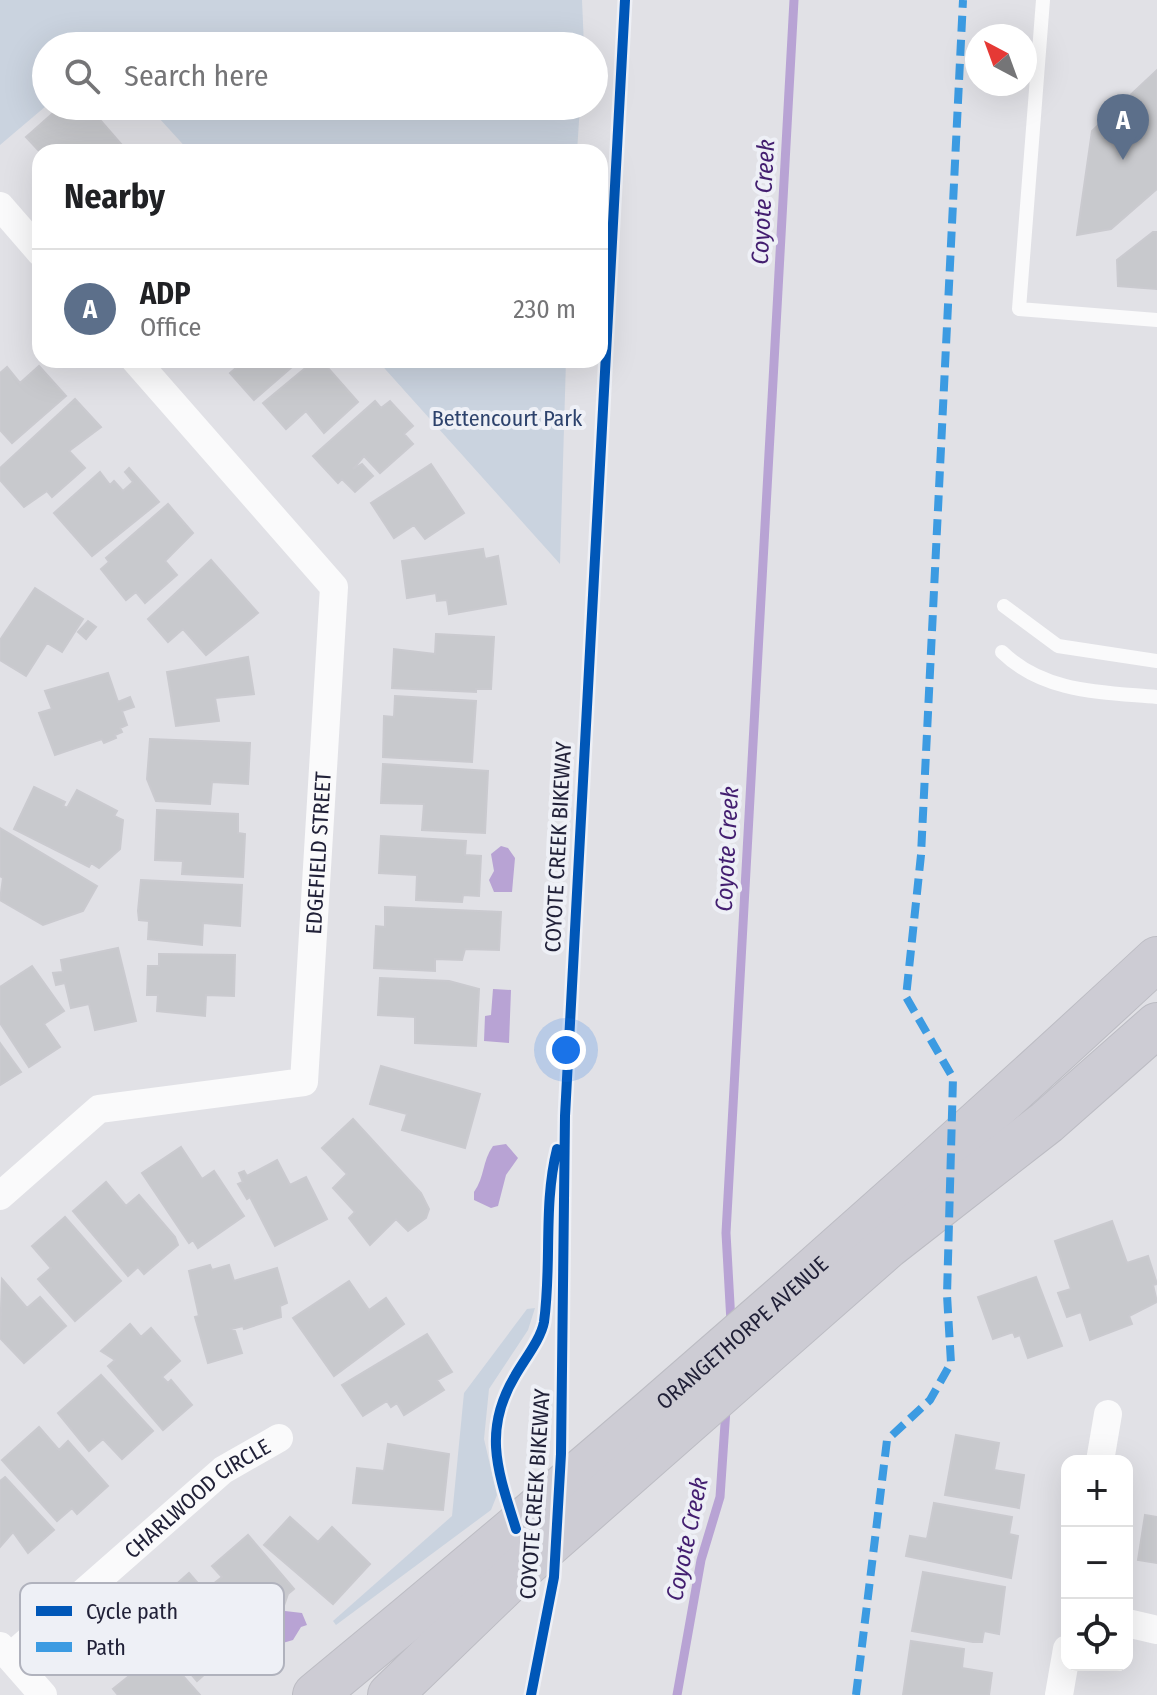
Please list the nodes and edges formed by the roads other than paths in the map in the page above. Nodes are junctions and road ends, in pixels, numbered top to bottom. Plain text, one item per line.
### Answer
1 (1043, 0) edge
2 (0, 206) edge
3 (32, 243) edge
4 (1157, 320) edge
5 (142, 368) edge
6 (1004, 606) dead end
7 (1002, 652) dead end
8 (1157, 661) edge
9 (1157, 697) edge
10 (1157, 959) edge
11 (1157, 1025) edge
12 (0, 1196) edge
13 (1108, 1414) dead end
14 (279, 1438) dead end
15 (1101, 1455) edge
16 (87, 1583) edge
17 (1133, 1624) edge
18 (1157, 1630) edge
19 (5, 1651) edge
20 (20, 1668) edge
21 (1063, 1671) edge
22 (26, 1675) edge
23 (43, 1695) edge
24 (315, 1695) edge
25 (390, 1695) edge
26 (1059, 1695) edge

1 - 4 lane
2 - 3 street
5 - 12 street, EDGEFIELD STREET
6 - 8 lane
7 - 9 lane
10 - 24 main road, ORANGETHORPE AVENUE
11 - 25 main road, ORANGETHORPE AVENUE
13 - 15 street
14 - 16 street, CHARLWOOD CIRCLE
17 - 18 street
19 - 20 street
21 - 26 street
22 - 23 street

